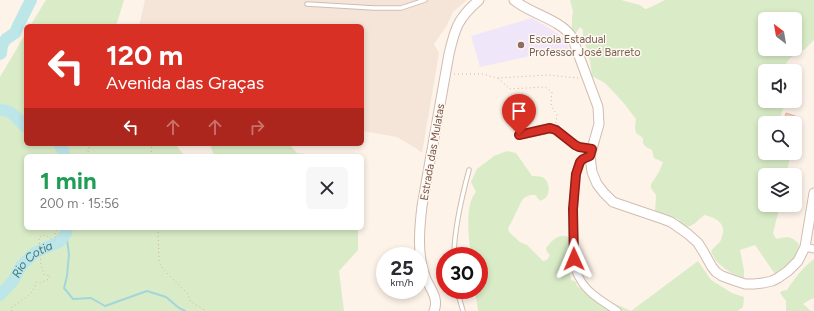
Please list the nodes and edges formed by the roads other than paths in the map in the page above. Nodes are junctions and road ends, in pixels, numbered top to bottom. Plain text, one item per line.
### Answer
1 (425, 0) edge
2 (478, 0) edge
3 (514, 0) edge
4 (307, 4) dead end
5 (519, 135) dead end
6 (591, 152) junction
7 (469, 170) dead end
8 (814, 193) edge
9 (454, 247) edge
10 (810, 248) edge
11 (460, 299) edge
12 (436, 310) edge
13 (463, 311) edge
14 (617, 311) edge

1 - 4 lane
2 - 12 street, Estrada das Mulatas
3 - 6 street
5 - 6 street
6 - 10 street
6 - 14 street
7 - 9 lane
8 - 10 street
11 - 13 lane

